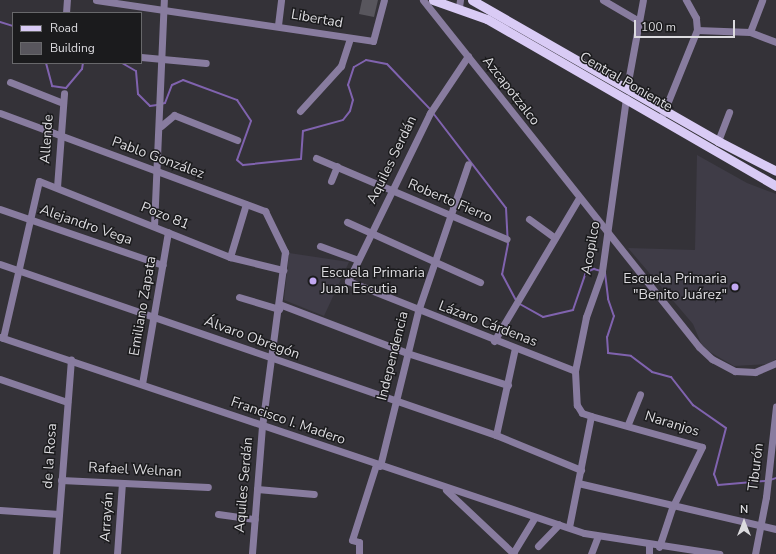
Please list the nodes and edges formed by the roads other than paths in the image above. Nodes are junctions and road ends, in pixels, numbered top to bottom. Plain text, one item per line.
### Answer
1 (67, 0) edge
2 (96, 0) edge
3 (164, 0) edge
4 (281, 0) edge
5 (384, 0) edge
6 (423, 0) edge
7 (433, 0) edge
8 (472, 0) edge
9 (603, 0) edge
10 (643, 0) edge
11 (686, 0) edge
12 (762, 0) edge
13 (460, 4) edge
14 (163, 10) junction
15 (66, 12) edge
16 (639, 21) junction
17 (278, 25) junction
18 (697, 30) junction
19 (750, 32) junction
20 (350, 38) junction
21 (776, 42) edge
22 (468, 56) junction
23 (142, 57) edge
24 (162, 61) junction
25 (206, 63) dead end
26 (10, 82) dead end
27 (627, 87) junction
28 (64, 93) dead end
29 (626, 98) junction
30 (63, 103) junction
31 (665, 110) junction
32 (300, 111) dead end
33 (729, 112) dead end
34 (0, 113) edge
35 (661, 118) junction
36 (161, 126) junction
37 (62, 135) junction
38 (237, 140) dead end
39 (718, 141) junction
40 (316, 158) dead end
41 (468, 164) dead end
42 (337, 166) junction
43 (776, 171) edge
44 (157, 173) junction
45 (332, 181) dead end
46 (776, 186) edge
47 (57, 187) junction
48 (392, 190) junction
49 (579, 198) junction
50 (246, 204) junction
51 (0, 209) edge
52 (448, 214) junction
53 (529, 219) dead end
54 (30, 220) junction
55 (347, 222) dead end
56 (154, 226) junction
57 (608, 231) junction
58 (168, 232) junction
59 (371, 234) junction
60 (556, 238) junction
61 (507, 239) dead end
62 (320, 246) dead end
63 (285, 252) joint
64 (230, 257) junction
65 (358, 260) junction
66 (433, 262) junction
67 (0, 264) edge
68 (163, 265) junction
69 (283, 270) junction
70 (18, 271) junction
71 (348, 281) joint
72 (480, 282) dead end
73 (239, 297) dead end
74 (279, 307) junction
75 (418, 311) junction
76 (155, 316) junction
77 (2, 337) edge
78 (494, 341) junction
79 (515, 348) junction
80 (407, 353) junction
81 (70, 360) junction
82 (274, 360) junction
83 (776, 363) edge
84 (575, 371) junction
85 (0, 379) edge
86 (142, 384) junction
87 (508, 385) junction
88 (640, 394) dead end
89 (395, 400) junction
90 (67, 402) junction
91 (776, 407) edge
92 (591, 416) junction
93 (628, 424) junction
94 (262, 426) junction
95 (496, 435) junction
96 (378, 465) junction
97 (581, 470) junction
98 (61, 480) junction
99 (122, 483) junction
100 (578, 483) junction
101 (208, 487) dead end
102 (445, 488) junction
103 (256, 489) junction
104 (314, 494) dead end
105 (672, 508) junction
106 (0, 510) edge
107 (59, 514) junction
108 (218, 514) dead end
109 (535, 517) junction
110 (254, 519) junction
111 (559, 524) junction
112 (569, 527) junction
113 (759, 528) junction
114 (776, 529) edge
115 (598, 536) junction
116 (649, 545) junction
117 (538, 546) dead end
118 (659, 547) junction
119 (56, 554) edge
120 (117, 554) edge
121 (252, 554) edge
122 (359, 554) edge
123 (513, 554) edge
124 (591, 554) edge
125 (649, 554) edge
126 (719, 554) edge
127 (755, 554) edge

1 - 15 street
2 - 14 street, Libertad
3 - 14 street
4 - 17 street
5 - 20 street, Libertad
6 - 22 street, Azcapotzalco
7 - 13 main road, Central Poniente
8 - 27 main road, Central Poniente
9 - 16 street
10 - 16 street
11 - 18 street
12 - 19 street
13 - 29 main road, Central Poniente
14 - 17 street, Libertad
14 - 24 street
16 - 27 street
17 - 20 street, Libertad
18 - 19 street
18 - 31 street
19 - 21 street
20 - 32 street
22 - 48 street, Aquiles Serdán
22 - 49 street, Azcapotzalco
23 - 24 street
24 - 25 street
24 - 36 street
26 - 30 street
27 - 31 main road, Central Poniente
28 - 30 street, Allende
29 - 35 main road, Central Poniente
29 - 57 street, Acopilco
30 - 37 street, Allende
31 - 35 street
31 - 39 main road, Central Poniente
33 - 39 street
34 - 37 street, Pablo González
35 - 46 main road, Central Poniente
36 - 38 street
36 - 44 street
37 - 44 street, Pablo González
37 - 47 street, Allende
39 - 43 main road, Central Poniente
40 - 42 street, Roberto Fierro
41 - 52 street, Independencia
42 - 45 street
42 - 48 street, Roberto Fierro
44 - 50 street, Pablo González
44 - 56 street
47 - 54 street, Pozo 81
47 - 56 street, Pozo 81
48 - 52 street, Roberto Fierro
48 - 59 street, Aquiles Serdán
49 - 57 street, Azcapotzalco
49 - 60 street
50 - 63 street, Pablo González
50 - 64 street
51 - 54 street, Alejandro Vega
52 - 61 street, Roberto Fierro
52 - 66 street, Independencia
53 - 60 street
54 - 68 street, Alejandro Vega
54 - 70 street
55 - 59 street
56 - 58 street, Pozo 81
57 - 83 street, Azcapotzalco
57 - 84 street, Acopilco
58 - 64 street, Pozo 81
58 - 68 street, Emiliano Zapata
59 - 65 street, Aquiles Serdán
59 - 66 street
60 - 78 street
62 - 65 street
63 - 69 street, Aquiles Serdán
64 - 69 street, Pozo 81
65 - 71 street, Aquiles Serdán
66 - 72 street
66 - 75 street, Independencia
67 - 70 street, Álvaro Obregón
68 - 76 street, Emiliano Zapata
69 - 74 street, Aquiles Serdán
70 - 76 street, Álvaro Obregón
70 - 77 street
71 - 75 street, Lázaro Cárdenas
73 - 74 street
74 - 80 street
74 - 82 street, Aquiles Serdán
75 - 78 street, Lázaro Cárdenas
75 - 80 street, Independencia
76 - 82 street, Álvaro Obregón
76 - 86 street, Emiliano Zapata
77 - 81 street, Francisco I. Madero
78 - 79 street, Lázaro Cárdenas
79 - 84 street, Lázaro Cárdenas
79 - 87 street
80 - 87 street
80 - 89 street, Independencia
81 - 86 street, Francisco I. Madero
81 - 90 street, de la Rosa
82 - 89 street, Álvaro Obregón
82 - 94 street, Aquiles Serdán
84 - 92 street, Acopilco
85 - 90 street
86 - 94 street, Francisco I. Madero
87 - 95 street
88 - 93 street
89 - 95 street, Álvaro Obregón
89 - 96 street, Independencia
90 - 98 street, de la Rosa
91 - 113 street, Tiburón
92 - 93 street, Naranjos
92 - 97 street
93 - 105 street, Naranjos
94 - 96 street, Francisco I. Madero
94 - 103 street, Aquiles Serdán
95 - 97 street, Álvaro Obregón
96 - 102 street, Francisco I. Madero
96 - 122 street, Independencia
97 - 100 street
98 - 99 street, Rafael Welnan
98 - 107 street, de la Rosa
99 - 101 street, Rafael Welnan
99 - 120 street, Arrayán
100 - 105 street
100 - 112 street
102 - 109 street, Francisco I. Madero
102 - 123 street
103 - 104 street
103 - 110 street, Aquiles Serdán
105 - 113 street
105 - 118 street, Naranjos
106 - 107 street
107 - 119 street, de la Rosa
108 - 110 street
109 - 111 street, Francisco I. Madero
109 - 123 street
110 - 121 street, Aquiles Serdán
111 - 112 street, Francisco I. Madero
111 - 117 street
112 - 115 street, Francisco I. Madero
113 - 114 street
113 - 127 street, Tiburón
115 - 116 street, Francisco I. Madero
115 - 124 street
116 - 118 street, Francisco I. Madero
116 - 125 street
118 - 126 street, Francisco I. Madero

